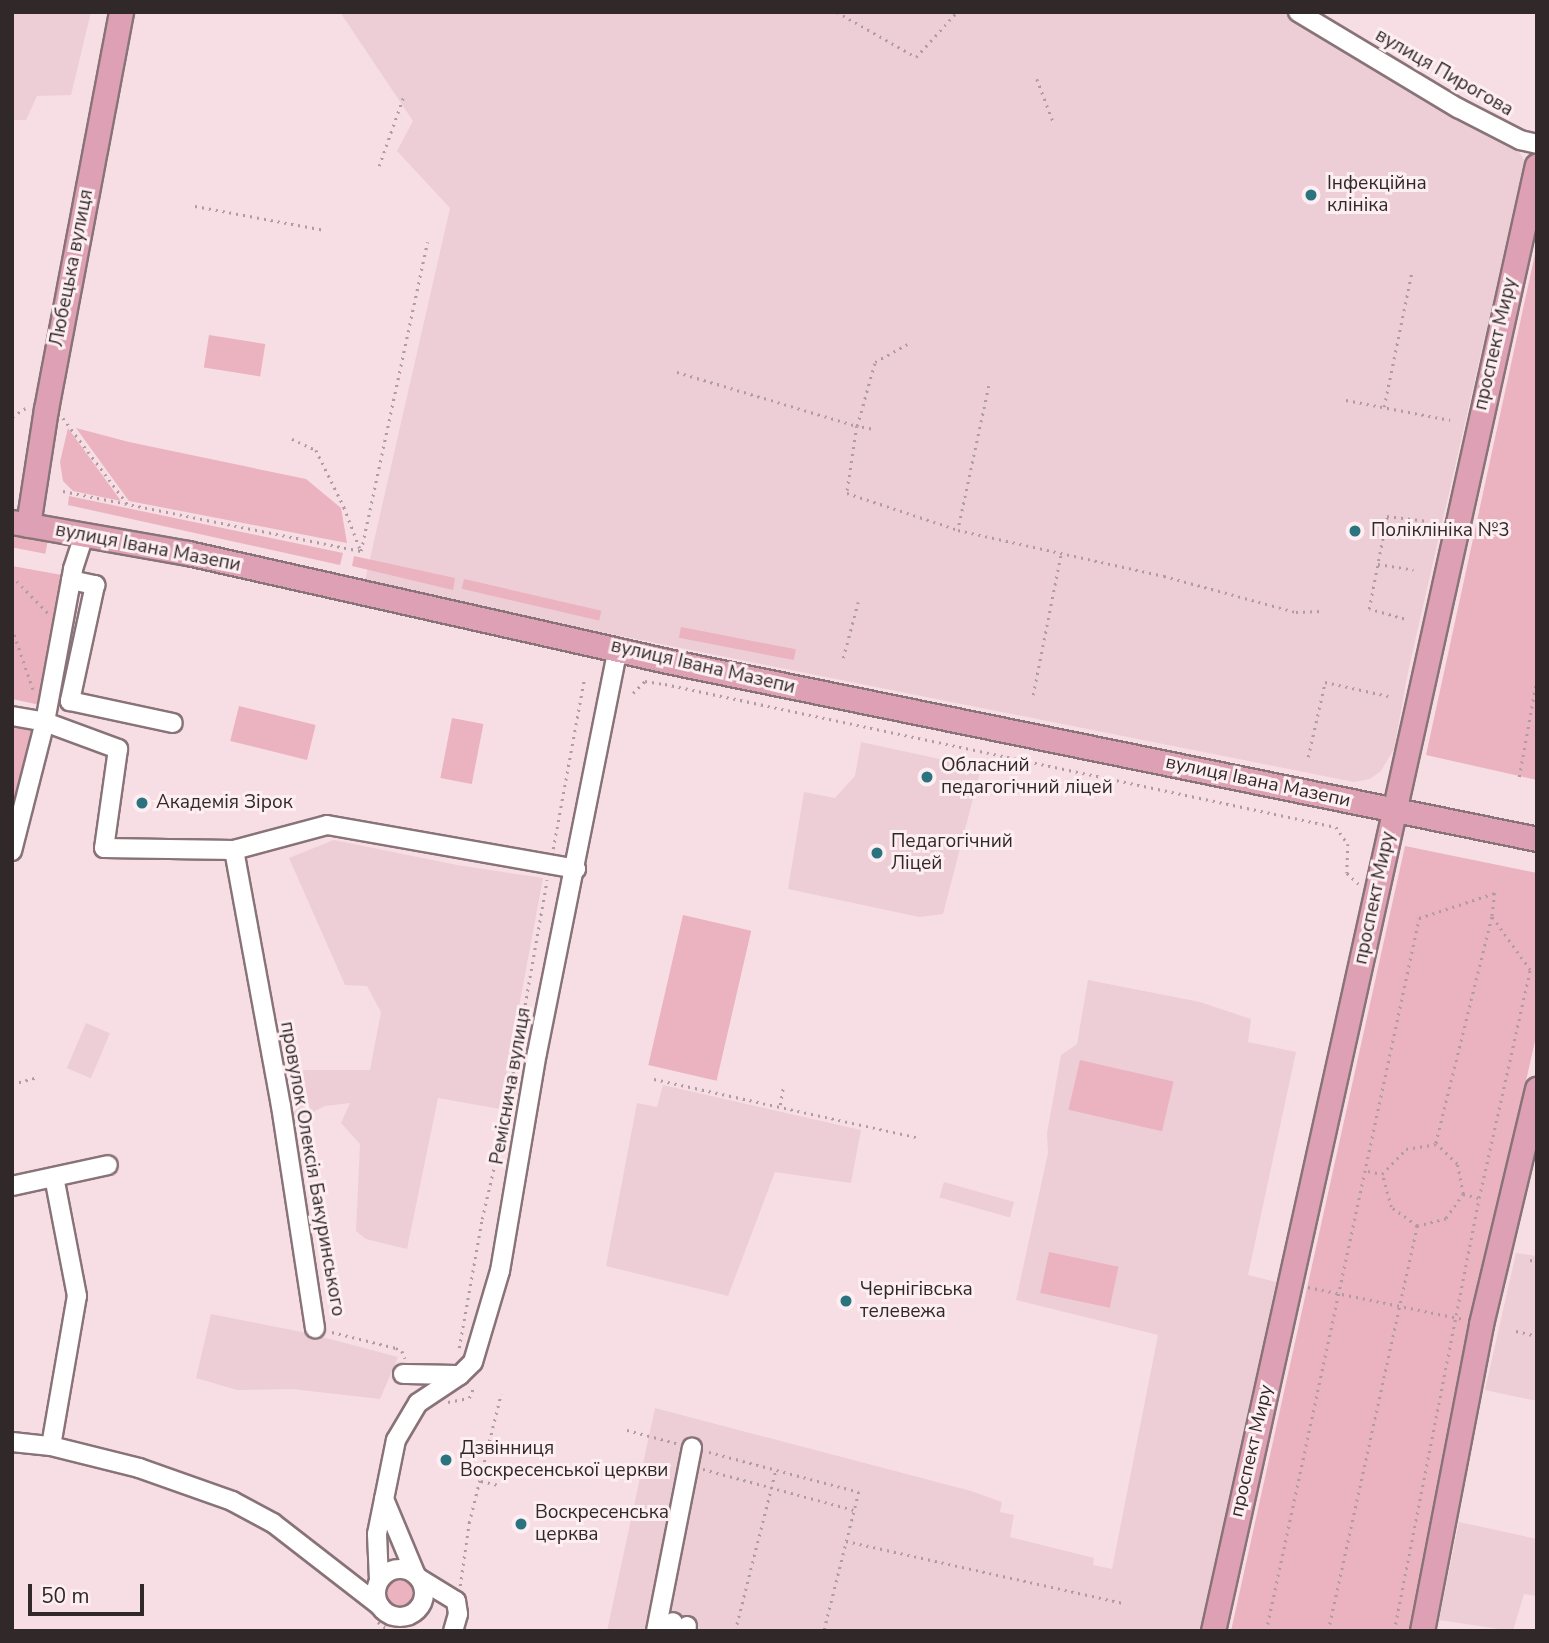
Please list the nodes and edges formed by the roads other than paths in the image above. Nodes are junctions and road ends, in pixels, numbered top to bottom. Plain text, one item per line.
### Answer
1 (121, 12) edge
2 (1298, 12) edge
3 (1537, 144) edge
4 (1537, 164) edge
5 (20, 523) edge
6 (84, 536) junction
7 (71, 580) junction
8 (618, 648) junction
9 (12, 716) edge
10 (45, 722) junction
11 (173, 723) dead end
12 (1394, 810) junction
13 (1537, 839) edge
14 (234, 850) junction
15 (12, 851) edge
16 (576, 869) junction
17 (1537, 1089) edge
18 (108, 1165) dead end
19 (54, 1177) junction
20 (12, 1186) edge
21 (316, 1328) road end
22 (470, 1373) junction
23 (403, 1374) road end
24 (12, 1442) edge
25 (51, 1446) junction
26 (691, 1456) road end
27 (384, 1499) junction
28 (418, 1576) junction
29 (378, 1584) junction
30 (357, 1587) junction
31 (423, 1602) junction
32 (389, 1618) edge
33 (417, 1631) edge
34 (453, 1631) edge
35 (656, 1631) edge
36 (1213, 1631) edge
37 (1422, 1631) edge

1 - 5 main road, Любецька вулиця
2 - 3 street, вулиця Пирогова
4 - 12 main road, проспект Миру
5 - 6 main road, вулиця Івана Мазепи
6 - 7 street
6 - 8 main road, вулиця Івана Мазепи
7 - 10 street
7 - 11 street
8 - 12 main road, вулиця Івана Мазепи
8 - 16 street, Реміснича вулиця
9 - 10 street
10 - 14 street
10 - 15 street
12 - 13 main road, вулиця Івана Мазепи
12 - 36 main road, проспект Миру
14 - 16 street
14 - 21 street, провулок Олексія Бакуринського
16 - 22 street, Реміснича вулиця
17 - 37 main road
18 - 19 street
19 - 20 street
19 - 25 street
22 - 23 street
22 - 27 street
24 - 25 street
25 - 30 street
26 - 35 street
27 - 28 street
27 - 29 street
28 - 29 street
28 - 31 street
28 - 34 street
29 - 30 street
29 - 32 street
30 - 32 street
31 - 32 street
31 - 33 street

